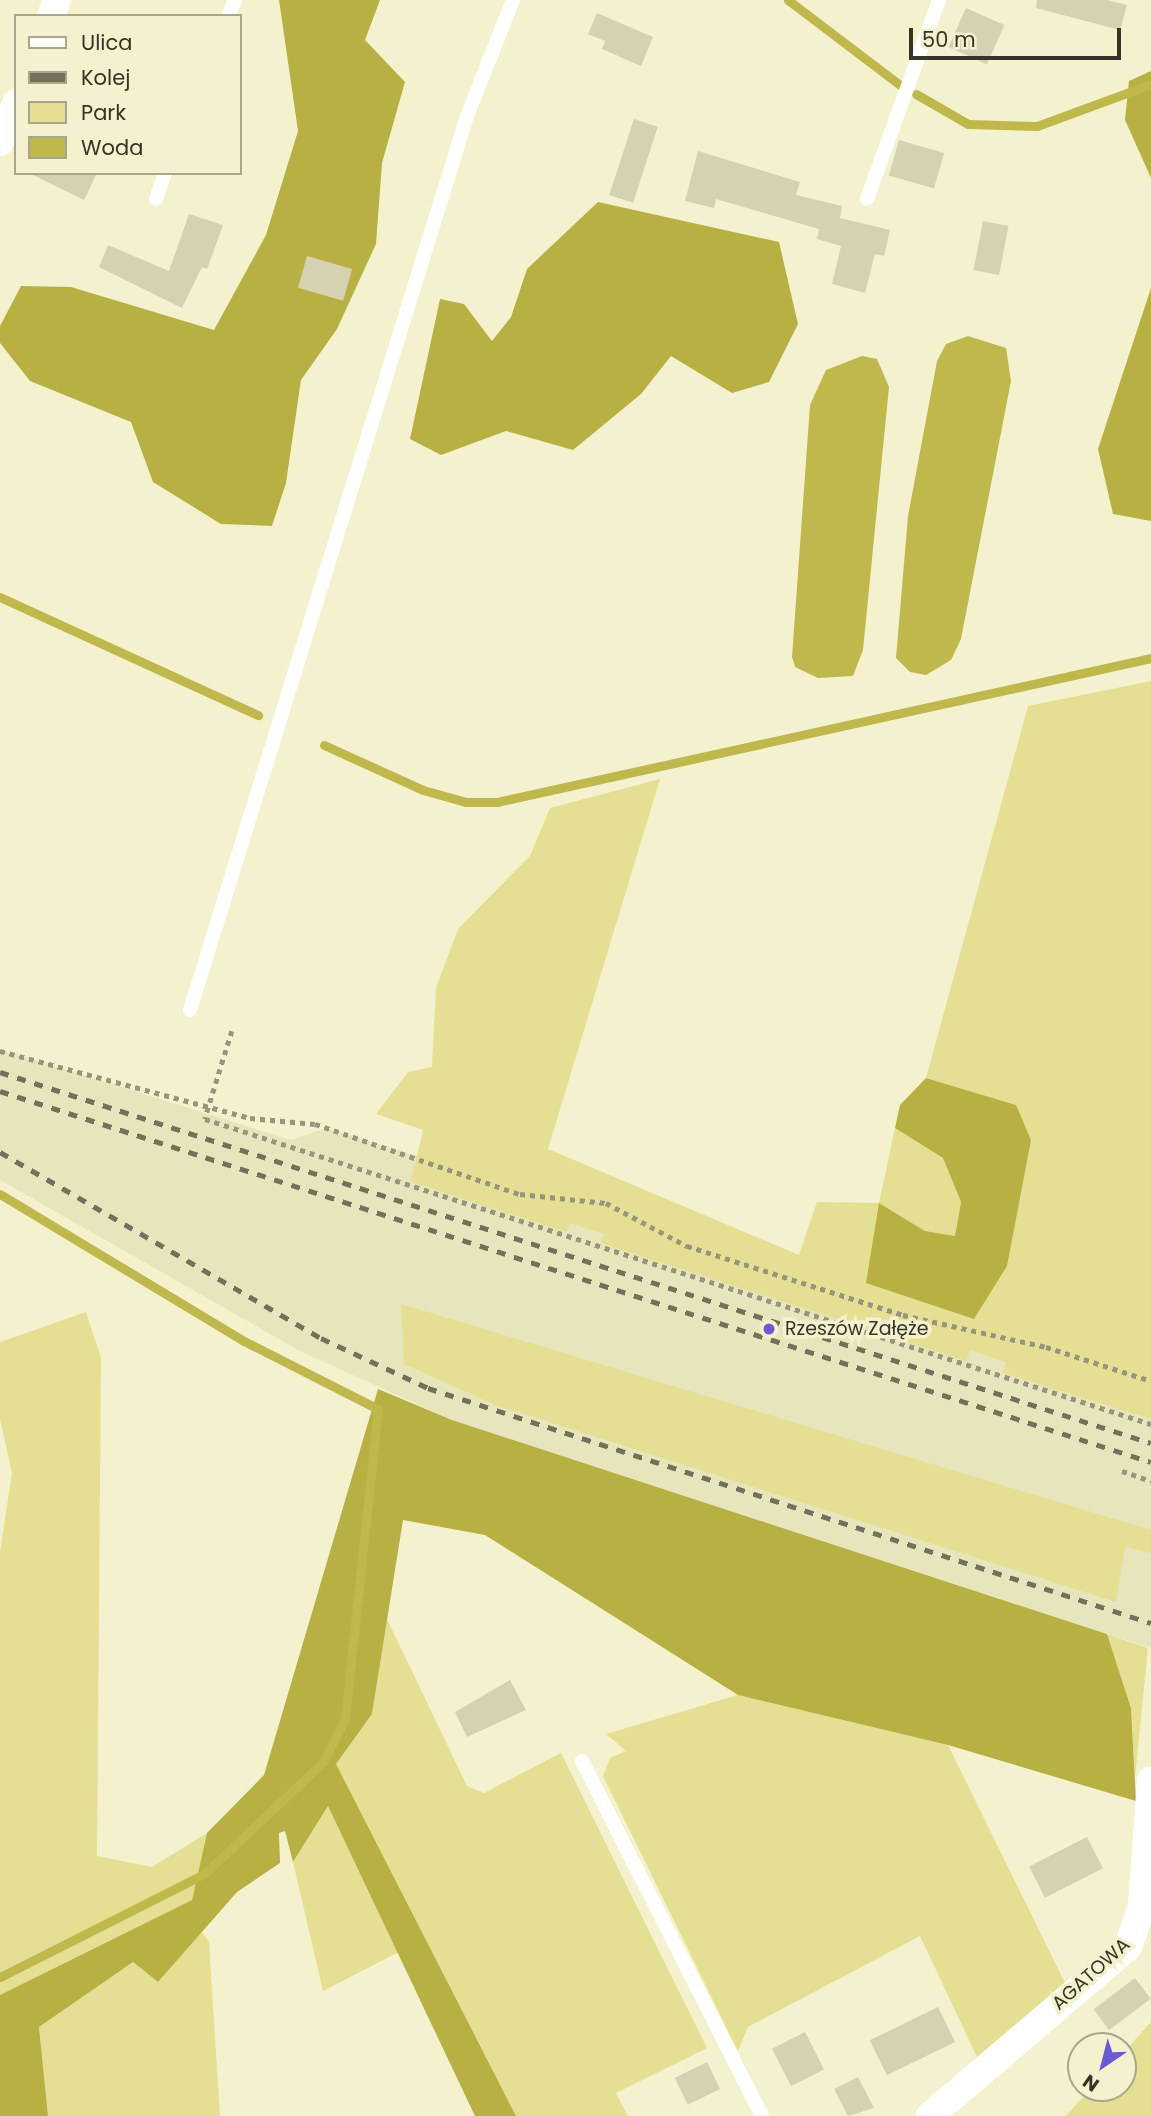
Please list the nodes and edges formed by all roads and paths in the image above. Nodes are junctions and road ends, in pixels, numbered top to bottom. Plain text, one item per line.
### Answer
1 (513, 0) edge
2 (939, 0) edge
3 (14, 108) edge
4 (0, 142) edge
5 (164, 175) edge
6 (156, 199) dead end
7 (867, 200) dead end
8 (190, 1010) dead end
9 (232, 1031) dead end
10 (0, 1051) edge
11 (208, 1107) junction
12 (1151, 1381) edge
13 (1151, 1424) edge
14 (1122, 1471) dead end
15 (1151, 1481) edge
16 (582, 1761) dead end
17 (1151, 1780) edge
18 (762, 2116) edge
19 (930, 2116) edge

1 - 8 lane
2 - 7 lane
3 - 4 street
5 - 6 lane
9 - 11 path
10 - 11 path
11 - 12 path
11 - 13 path
14 - 15 path
16 - 18 lane
17 - 19 street, AGATOWA

